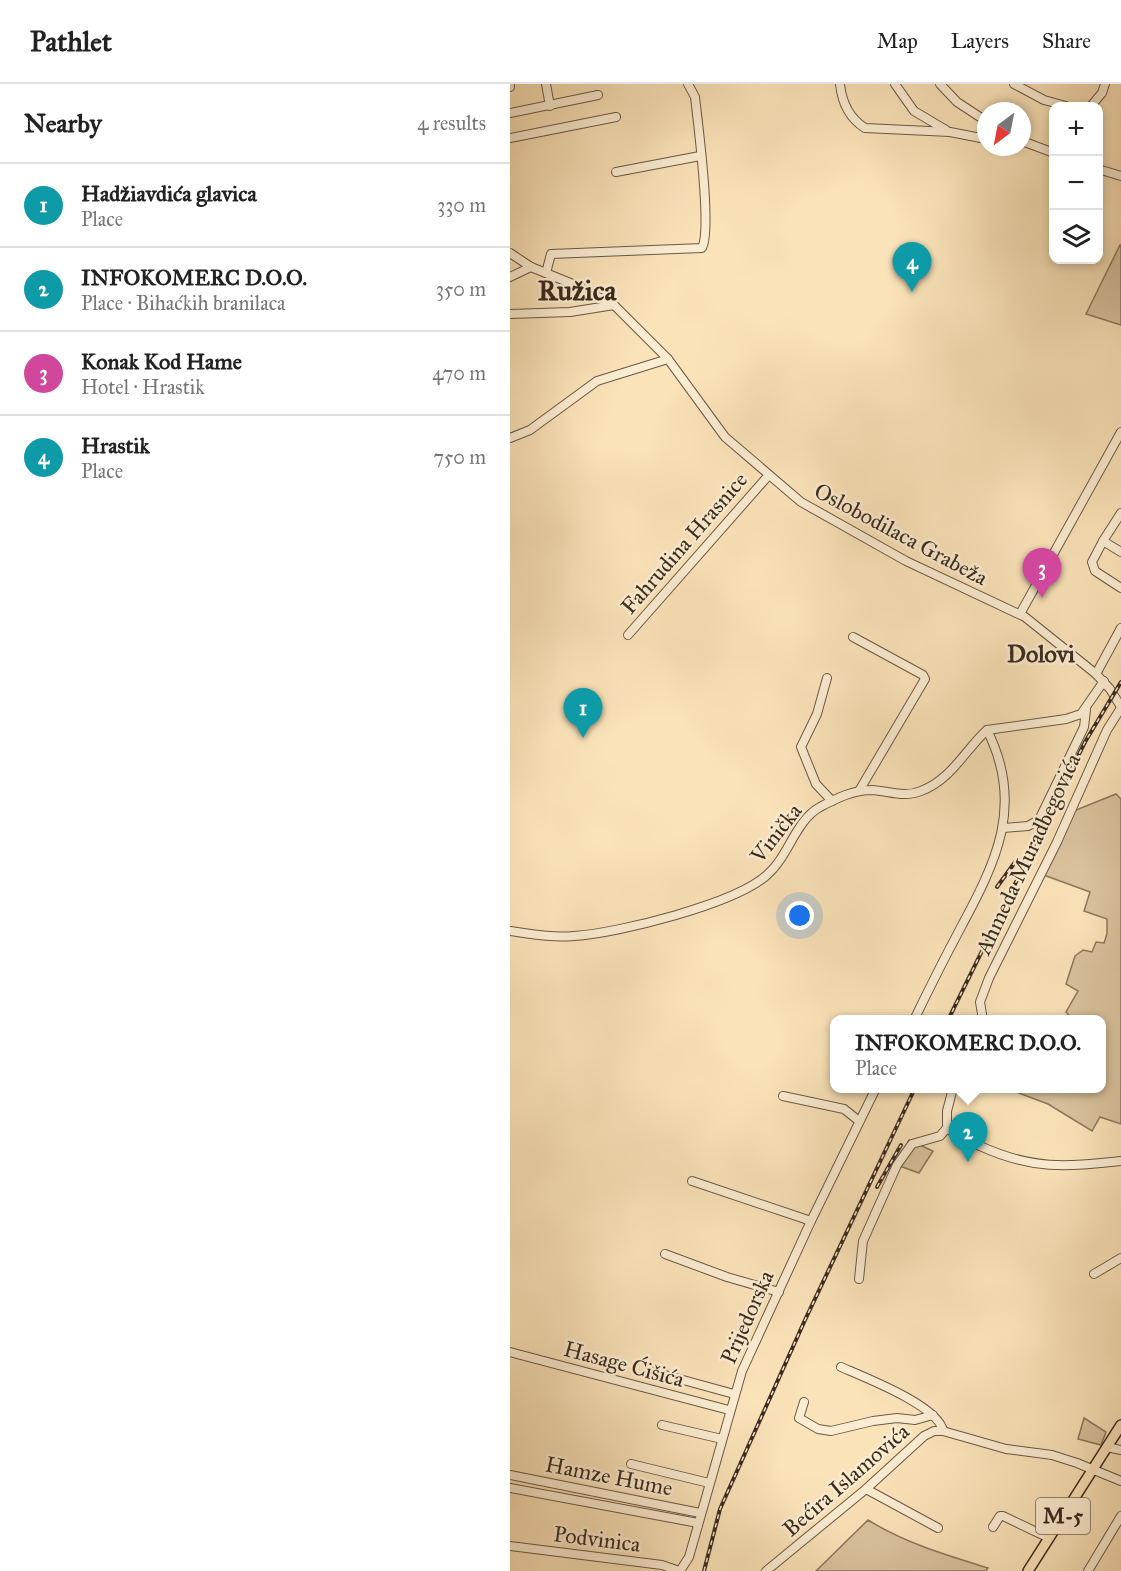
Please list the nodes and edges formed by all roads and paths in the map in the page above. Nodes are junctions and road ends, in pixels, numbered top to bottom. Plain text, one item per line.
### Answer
1 (546, 84) edge
2 (840, 84) edge
3 (895, 84) edge
4 (940, 84) edge
5 (1014, 84) edge
6 (1105, 84) edge
7 (691, 88) edge
8 (598, 95) dead end
9 (1051, 102) edge
10 (1094, 102) edge
11 (550, 106) junction
12 (510, 113) edge
13 (977, 116) edge
14 (616, 117) dead end
15 (950, 132) junction
16 (977, 137) edge
17 (510, 138) edge
18 (1031, 146) edge
19 (1049, 152) edge
20 (700, 156) junction
21 (1103, 171) edge
22 (616, 172) dead end
23 (1121, 176) edge
24 (510, 253) edge
25 (531, 267) junction
26 (546, 273) junction
27 (510, 277) edge
28 (614, 305) junction
29 (510, 314) edge
30 (668, 359) junction
31 (1121, 432) edge
32 (510, 438) edge
33 (768, 476) junction
34 (1121, 513) edge
35 (1103, 541) junction
36 (1121, 552) edge
37 (1121, 588) edge
38 (1020, 614) junction
39 (1121, 628) edge
40 (628, 634) dead end
41 (853, 637) dead end
42 (1096, 674) junction
43 (827, 678) dead end
44 (1104, 681) junction
45 (1121, 708) edge
46 (1086, 710) junction
47 (987, 730) junction
48 (859, 791) junction
49 (832, 801) junction
50 (1004, 828) junction
51 (510, 931) edge
52 (917, 1015) edge
53 (982, 1015) edge
54 (874, 1093) edge
55 (952, 1093) edge
56 (783, 1096) dead end
57 (859, 1121) junction
58 (947, 1128) junction
59 (1121, 1161) edge
60 (692, 1181) dead end
61 (811, 1221) junction
62 (664, 1254) dead end
63 (1121, 1258) edge
64 (1094, 1274) dead end
65 (860, 1279) dead end
66 (778, 1292) junction
67 (510, 1352) edge
68 (841, 1367) dead end
69 (654, 1372) dead end
70 (734, 1394) junction
71 (804, 1402) dead end
72 (729, 1410) junction
73 (933, 1415) junction
74 (662, 1425) dead end
75 (1121, 1425) edge
76 (943, 1431) junction
77 (722, 1439) junction
78 (1107, 1447) junction
79 (1121, 1450) edge
80 (631, 1464) dead end
81 (1096, 1465) junction
82 (510, 1475) edge
83 (1121, 1481) edge
84 (709, 1483) junction
85 (510, 1488) edge
86 (866, 1489) junction
87 (700, 1513) junction
88 (1121, 1515) edge
89 (698, 1523) junction
90 (993, 1527) dead end
91 (938, 1528) dead end
92 (1049, 1538) junction
93 (510, 1546) edge
94 (679, 1571) edge
95 (766, 1571) edge
96 (1028, 1571) edge
97 (1088, 1571) edge

1 - 11 street
2 - 15 street
3 - 15 street
4 - 13 street
5 - 9 street
6 - 10 street
7 - 20 street
8 - 11 street
11 - 12 street
14 - 17 street
15 - 16 street
18 - 19 street
20 - 22 street
20 - 26 street
21 - 23 street
24 - 25 street, Oslobodilaca Grabeža
25 - 26 street, Oslobodilaca Grabeža
25 - 27 street
26 - 28 street, Oslobodilaca Grabeža
28 - 29 street
28 - 30 street, Oslobodilaca Grabeža
30 - 32 street
30 - 33 street, Oslobodilaca Grabeža
31 - 38 street
33 - 38 street, Oslobodilaca Grabeža
33 - 40 street, Fahrudina Hrasnice
34 - 35 street
35 - 36 street
35 - 37 street
38 - 42 street, Oslobodilaca Grabeža
39 - 42 street
41 - 48 street
42 - 44 street, Oslobodilaca Grabeža
43 - 49 street
44 - 45 street, Oslobodilaca Grabeža
44 - 46 street
45 - 53 street, Ahmeda Muradbegovića
46 - 47 street
46 - 50 street
47 - 48 street, Vinička
47 - 50 street
48 - 49 street, Vinička
49 - 51 street, Vinička
50 - 52 street
54 - 57 street, Prijedorska
55 - 58 street
56 - 57 street
57 - 61 street, Prijedorska
58 - 59 street
58 - 65 street
60 - 61 street
61 - 66 street, Prijedorska
62 - 66 street
63 - 64 street
66 - 70 street, Prijedorska
67 - 72 street, Hasage Ćišića
68 - 73 street
69 - 70 street
70 - 72 street, Prijedorska
71 - 73 street
72 - 77 street, Prijedorska
73 - 76 street
74 - 77 street
75 - 78 main road, M-5
76 - 81 street, Bećira Islamovića
76 - 86 street, Bećira Islamovića
77 - 84 street, Prijedorska
78 - 79 street
78 - 81 main road, M-5
80 - 84 street
81 - 83 street, Bećira Islamovića
81 - 92 main road, M-5
82 - 87 street, Hamze Hume
84 - 87 street, Prijedorska
85 - 89 street
86 - 91 street
86 - 95 street, Bećira Islamovića
87 - 89 street, Prijedorska
88 - 97 street
89 - 94 street, Prijedorska
90 - 92 street
92 - 96 main road, M-5
93 - 94 street, Podvinica

